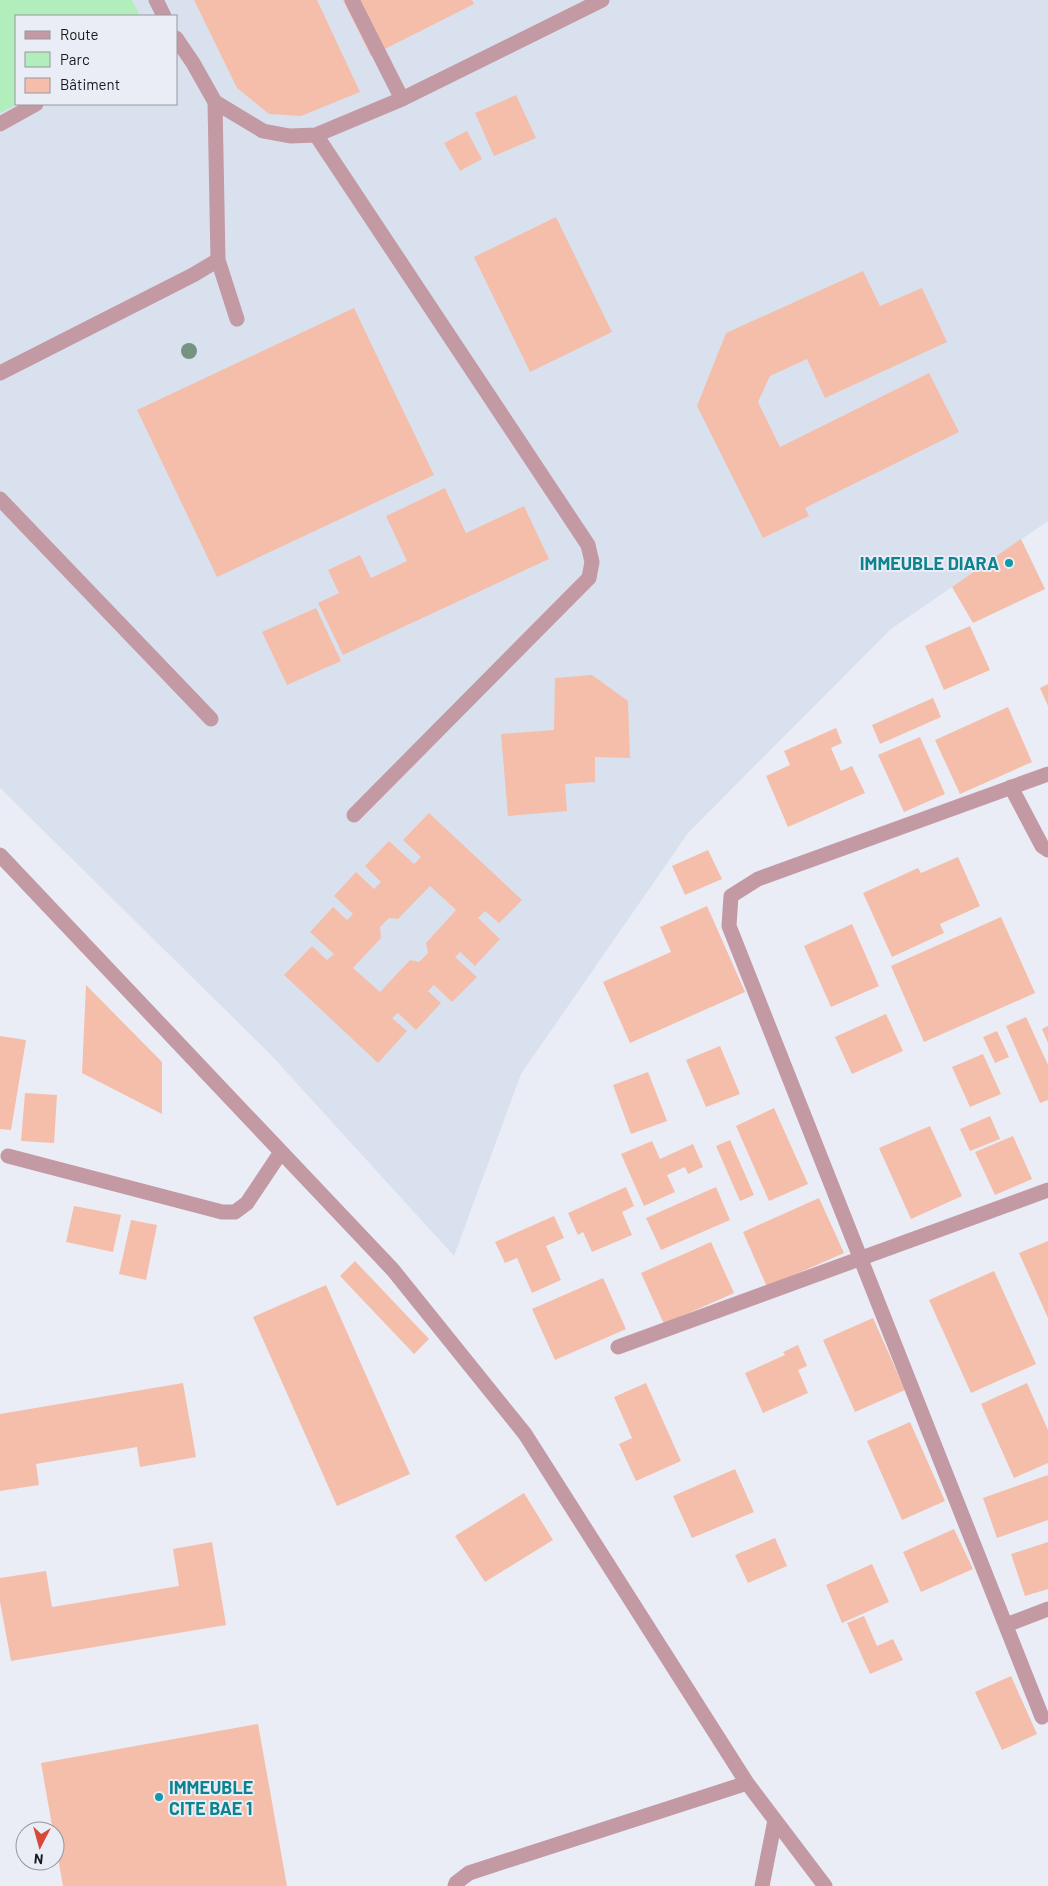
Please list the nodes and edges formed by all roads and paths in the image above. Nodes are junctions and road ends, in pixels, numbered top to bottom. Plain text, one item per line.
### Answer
1 (156, 0) edge
2 (352, 0) edge
3 (602, 0) edge
4 (164, 15) edge
5 (178, 41) edge
6 (402, 99) junction
7 (215, 102) junction
8 (34, 105) edge
9 (0, 124) edge
10 (316, 135) junction
11 (218, 260) junction
12 (237, 319) dead end
13 (0, 373) edge
14 (0, 499) edge
15 (211, 719) dead end
16 (1048, 774) edge
17 (1011, 788) junction
18 (354, 815) dead end
19 (1048, 850) edge
20 (0, 855) edge
21 (281, 1152) junction
22 (8, 1156) dead end
23 (1048, 1190) edge
24 (861, 1260) junction
25 (618, 1347) dead end
26 (1048, 1609) edge
27 (1006, 1625) junction
28 (1042, 1717) dead end
29 (747, 1783) junction
30 (775, 1820) junction
31 (455, 1886) edge
32 (762, 1886) edge
33 (825, 1886) edge

1 - 4 street
2 - 6 street
3 - 6 street
5 - 7 street
6 - 10 street
7 - 10 street
7 - 11 street
8 - 9 street
10 - 18 street
11 - 12 street
11 - 13 street
14 - 15 street
16 - 17 street
17 - 19 street
17 - 24 street
20 - 21 street
21 - 22 street
21 - 29 street
23 - 24 street
24 - 25 street
24 - 27 street
26 - 27 street
27 - 28 street
29 - 30 street
29 - 31 street
30 - 32 street
30 - 33 street

